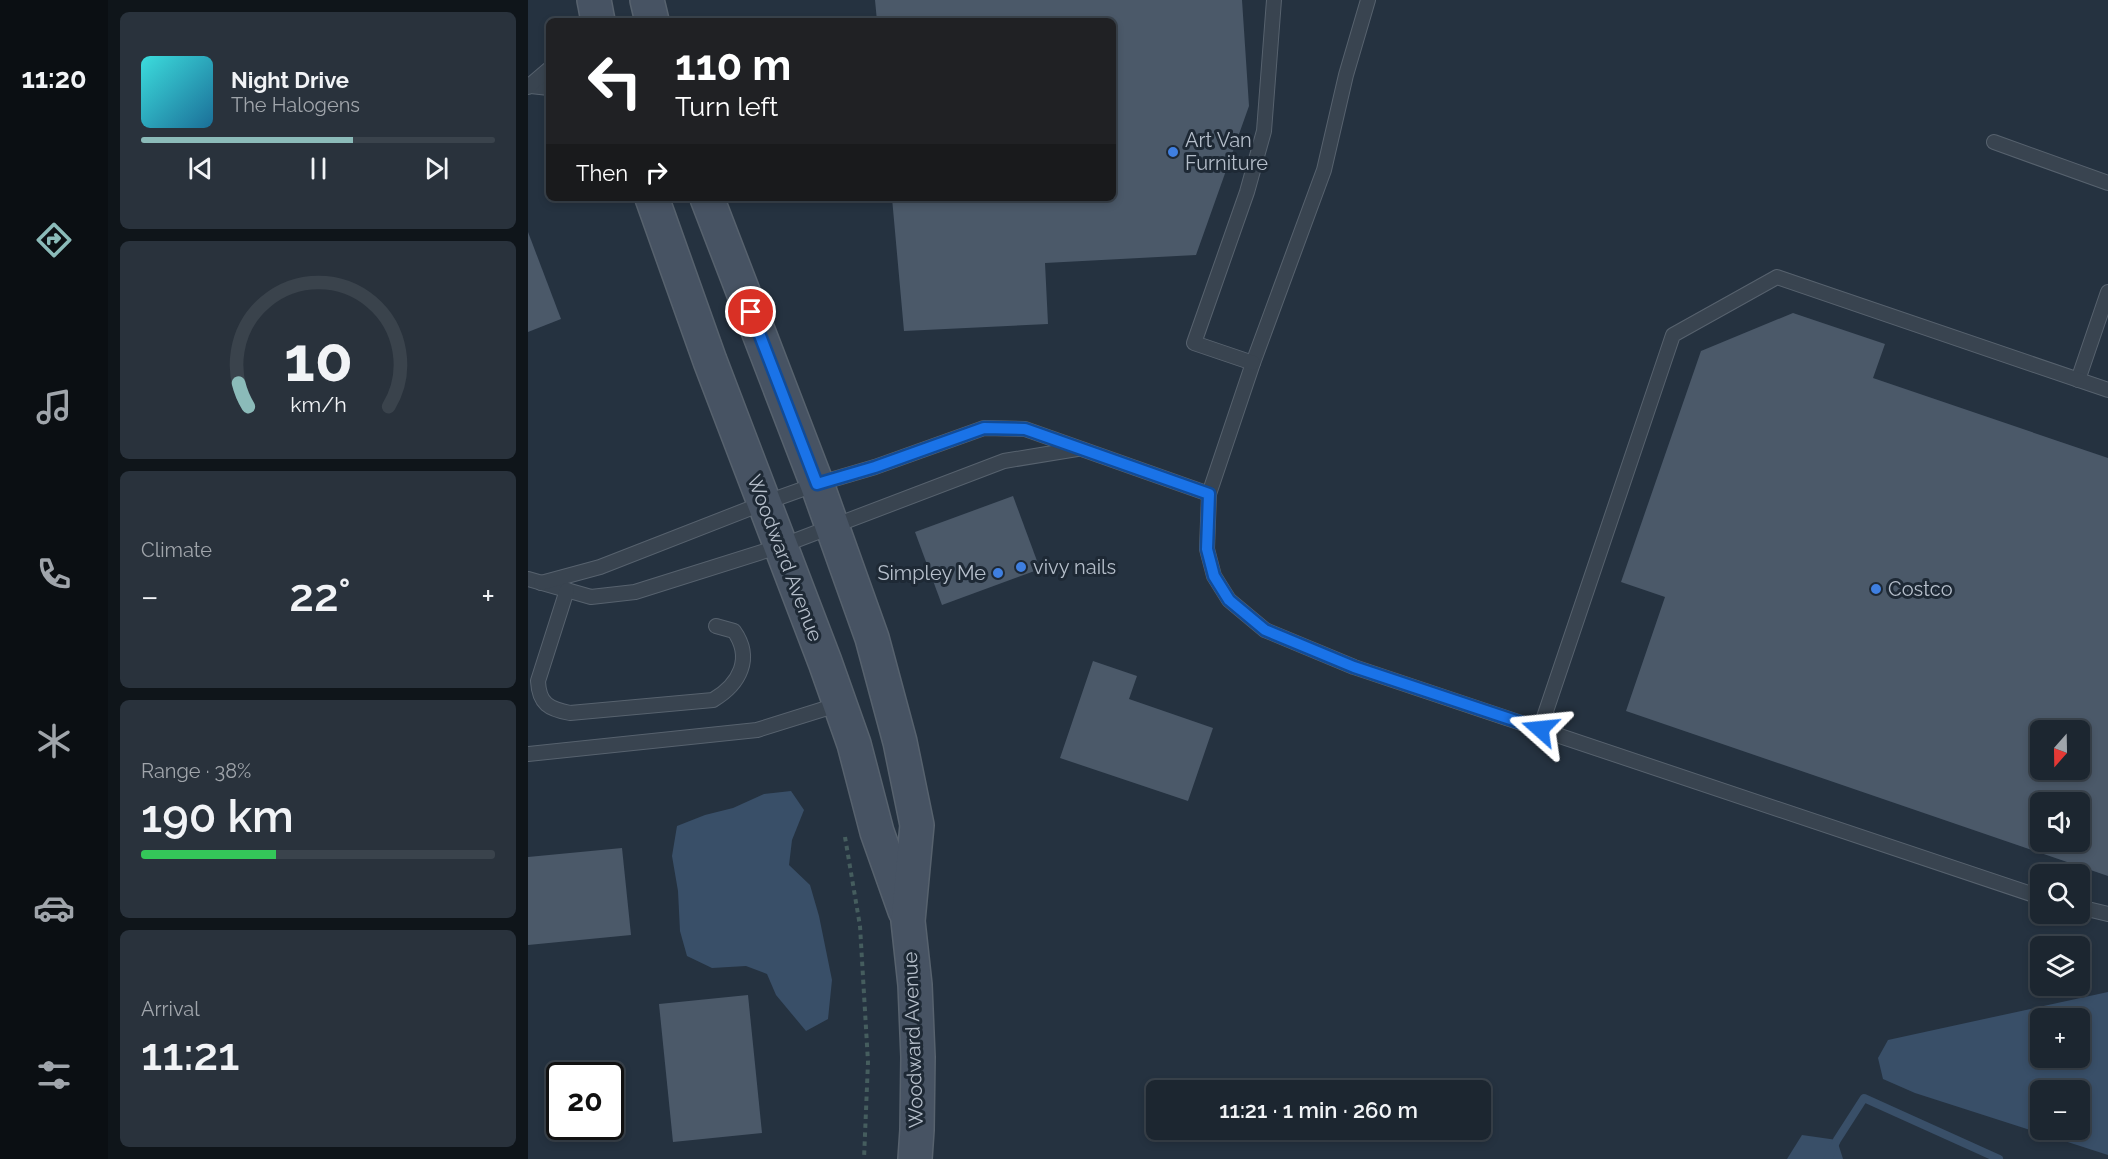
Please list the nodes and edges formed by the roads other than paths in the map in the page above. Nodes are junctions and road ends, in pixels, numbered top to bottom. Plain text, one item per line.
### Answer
1 (647, 0) edge
2 (1274, 0) edge
3 (1368, 0) edge
4 (651, 18) edge
5 (546, 72) edge
6 (529, 86) edge
7 (546, 88) edge
8 (1994, 142) dead end
9 (2108, 183) edge
10 (653, 201) edge
11 (708, 201) edge
12 (2108, 292) edge
13 (1253, 363) junction
14 (2078, 380) junction
15 (2108, 390) edge
16 (1082, 448) junction
17 (817, 484) junction
18 (1209, 494) junction
19 (764, 503) junction
20 (831, 527) junction
21 (781, 546) junction
22 (534, 581) edge
23 (567, 590) junction
24 (716, 626) dead end
25 (840, 704) junction
26 (1540, 729) junction
27 (528, 754) edge
28 (2030, 894) edge
29 (2090, 910) edge
30 (2108, 915) edge
31 (908, 921) junction
32 (915, 1159) edge

1 - 4 main road
2 - 13 lane
3 - 13 lane
5 - 6 lane
6 - 7 lane
8 - 9 lane
10 - 19 main road, Woodward Avenue
11 - 17 main road, Woodward Avenue
12 - 14 lane
13 - 18 lane
14 - 15 lane
14 - 26 lane
16 - 17 lane
16 - 18 lane
16 - 20 lane
17 - 19 lane
17 - 20 main road, Woodward Avenue
18 - 26 lane
19 - 21 main road, Woodward Avenue
19 - 22 lane
20 - 21 lane
20 - 31 main road, Woodward Avenue
21 - 23 lane
21 - 25 main road, Woodward Avenue
22 - 23 lane
23 - 24 lane
25 - 27 lane
25 - 31 main road, Woodward Avenue
26 - 28 lane
29 - 30 lane
31 - 32 main road, Woodward Avenue

